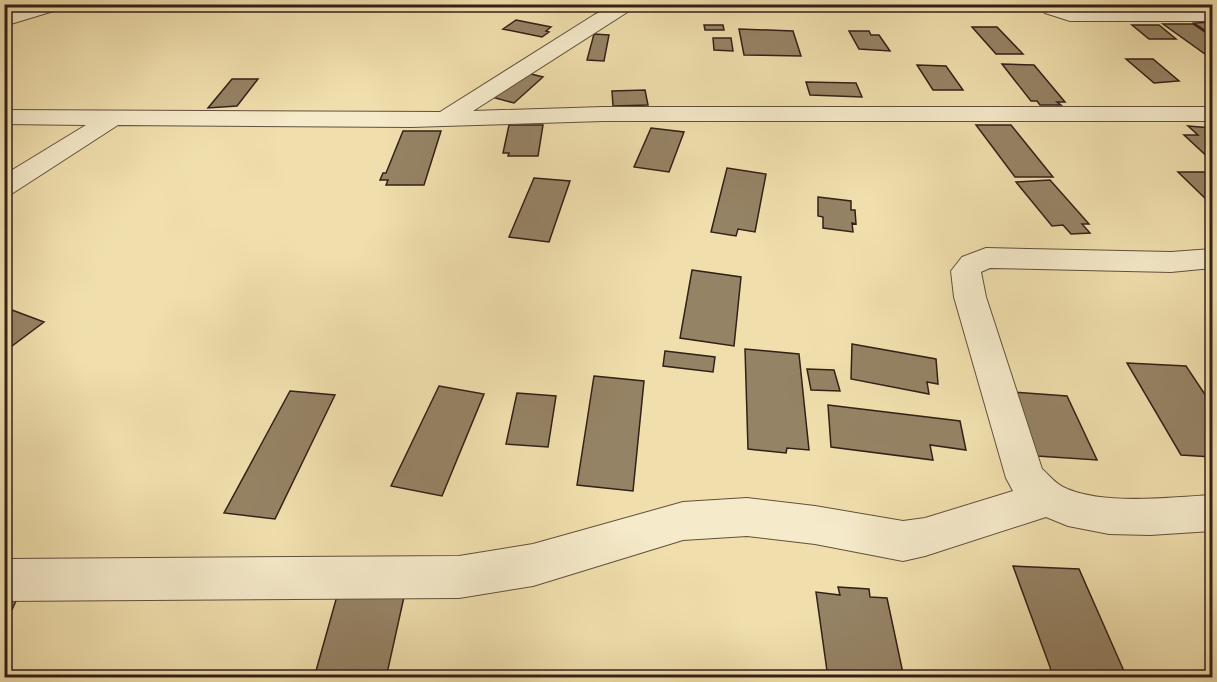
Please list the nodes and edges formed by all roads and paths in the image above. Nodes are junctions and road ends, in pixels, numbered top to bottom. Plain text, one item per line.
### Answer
1 (631, 4) edge
2 (1046, 4) edge
3 (51, 6) edge
4 (1212, 16) edge
5 (4, 21) edge
6 (1212, 114) edge
7 (4, 117) edge
8 (445, 118) junction
9 (111, 119) junction
10 (4, 187) edge
11 (1212, 258) edge
12 (1047, 499) junction
13 (1212, 513) edge
14 (4, 580) edge

1 - 8 street
2 - 4 street
3 - 5 street
6 - 8 street
7 - 9 street
8 - 9 street
9 - 10 street
11 - 12 street
12 - 13 street
12 - 14 street

